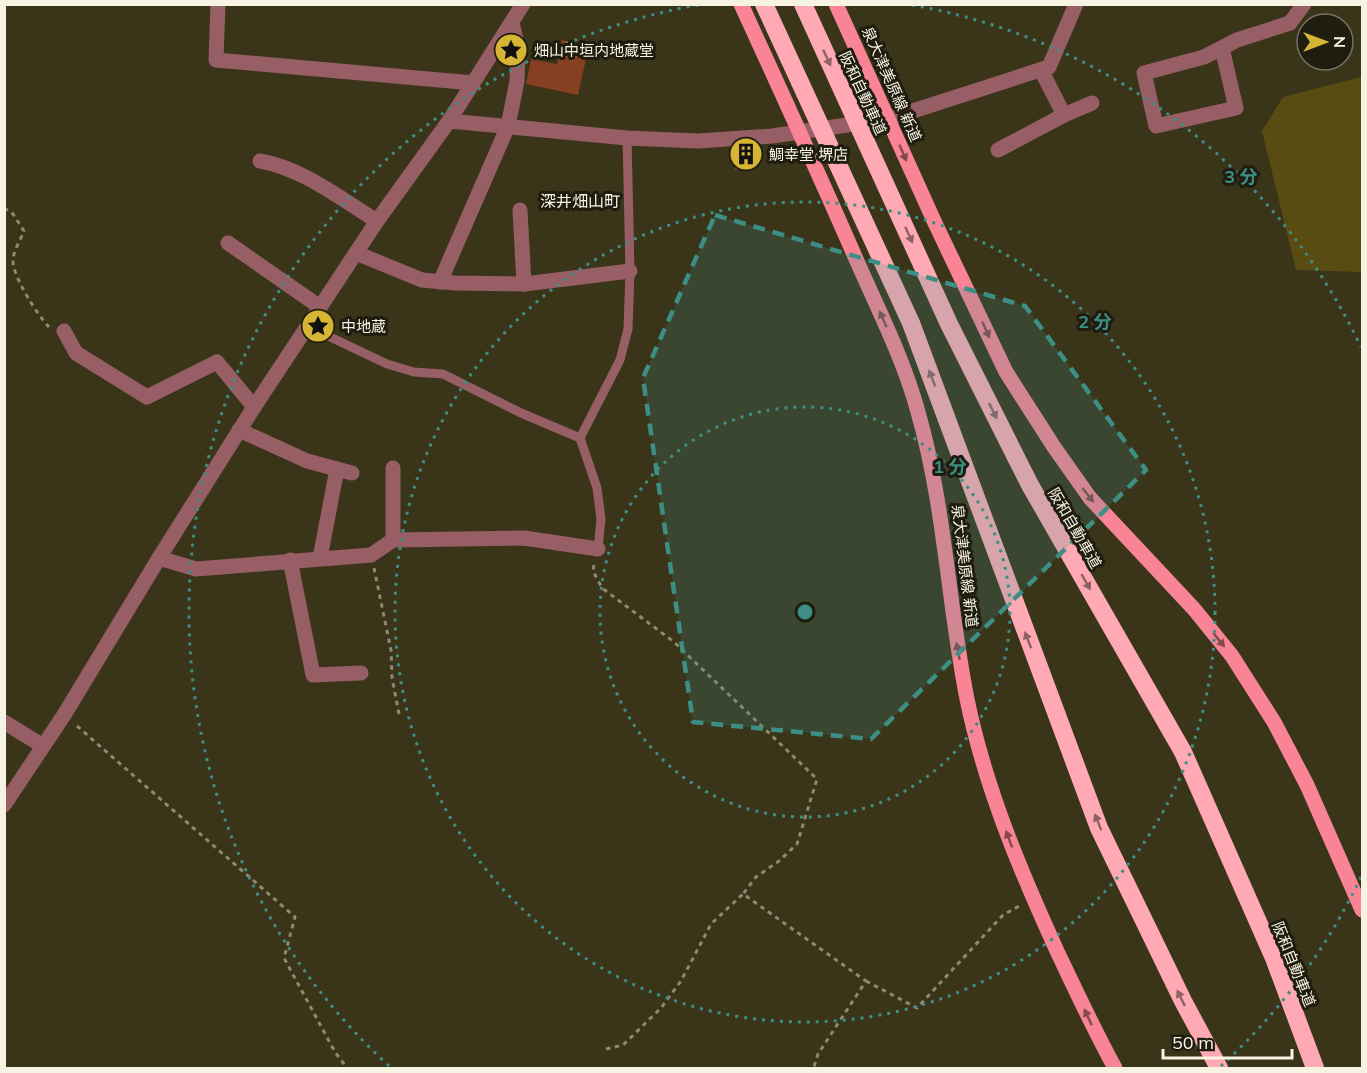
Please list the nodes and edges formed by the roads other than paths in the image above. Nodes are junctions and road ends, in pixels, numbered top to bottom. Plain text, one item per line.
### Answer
1 (218, 4) edge
2 (523, 4) edge
3 (741, 4) edge
4 (764, 4) edge
5 (803, 4) edge
6 (836, 4) edge
7 (1076, 4) edge
8 (1304, 4) edge
9 (512, 22) junction
10 (1222, 48) junction
11 (1041, 70) junction
12 (473, 83) junction
13 (1092, 103) dead end
14 (1064, 115) junction
15 (888, 119) junction
16 (449, 121) junction
17 (507, 126) junction
18 (800, 133) junction
19 (627, 138) junction
20 (998, 150) dead end
21 (260, 161) dead end
22 (520, 210) dead end
23 (377, 221) junction
24 (228, 243) dead end
25 (356, 253) junction
26 (630, 271) junction
27 (440, 282) junction
28 (524, 284) junction
29 (320, 307) junction
30 (307, 326) junction
31 (57, 329) road end
32 (254, 407) junction
33 (239, 430) junction
34 (579, 438) junction
35 (393, 468) dead end
36 (393, 540) junction
37 (598, 549) joint
38 (159, 558) junction
39 (320, 558) junction
40 (290, 560) junction
41 (361, 673) dead end
42 (4, 722) edge
43 (43, 746) junction
44 (4, 805) edge
45 (1362, 910) edge
46 (1115, 1068) edge
47 (1219, 1068) edge
48 (1315, 1068) edge

1 - 12 street
2 - 9 street
3 - 18 main road, 泉大津美原線 新道
47 -> 4 highway
5 -> 48 highway, 阪和自動車道
6 - 15 main road, 泉大津美原線 新道
7 - 11 street
8 - 10 street
9 - 12 street
9 - 17 street
10 - 10 street
11 - 14 street
11 - 15 street
12 - 16 street
13 - 14 street
14 - 20 street
15 - 18 street
15 -> 45 main road, 泉大津美原線 新道
16 - 17 street
16 - 23 street
17 - 19 street
17 - 27 street
18 - 19 street
46 -> 18 main road, 泉大津美原線 新道
19 - 26 lane
21 - 23 street
22 - 28 street
23 - 25 street
24 - 29 street
25 - 27 street
25 - 29 street
26 - 28 street
26 - 34 lane
27 - 28 street
29 - 30 street
30 - 32 street
30 - 34 lane
31 - 32 street
32 - 33 street
33 - 38 street
33 - 39 street
34 - 37 lane
35 - 36 street
36 - 37 street
36 - 39 street
38 - 40 street
38 - 43 street
39 - 40 street
40 - 41 street
42 - 43 street
43 - 44 street

